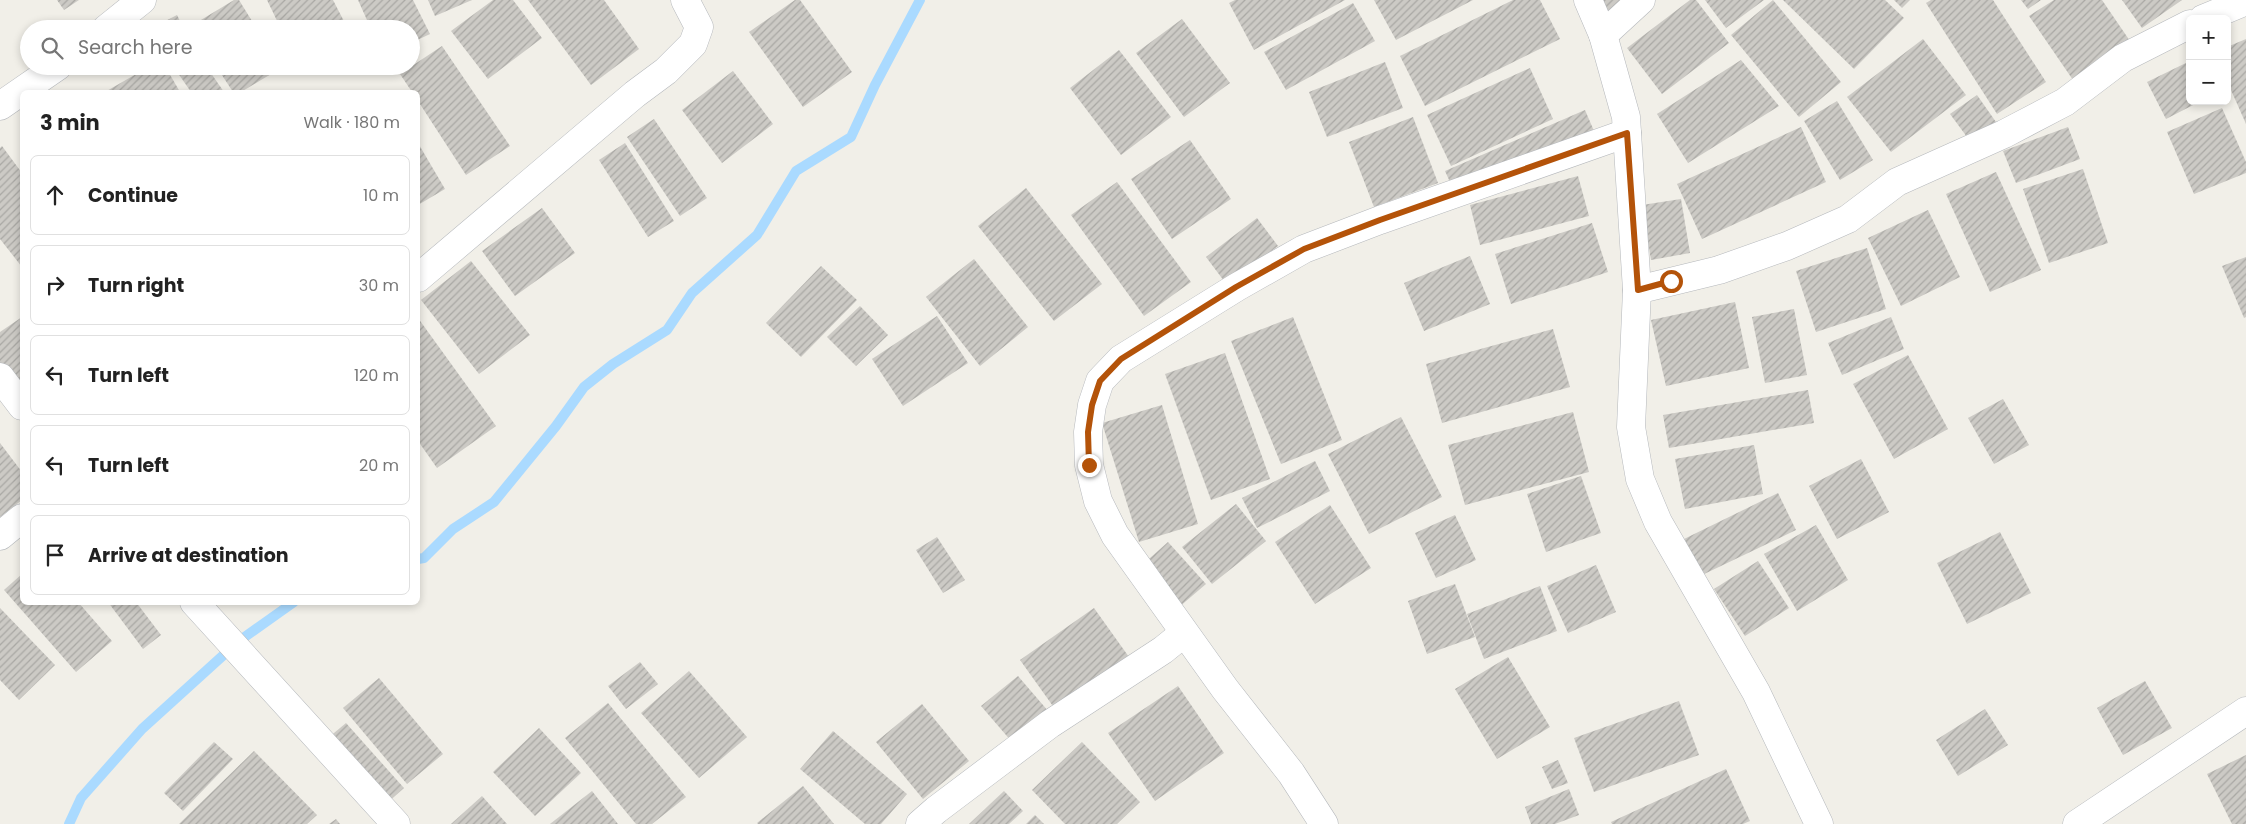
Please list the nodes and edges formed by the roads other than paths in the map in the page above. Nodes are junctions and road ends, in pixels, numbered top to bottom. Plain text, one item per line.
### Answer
1 (142, 0) edge
2 (685, 0) edge
3 (1588, 0) edge
4 (1641, 0) edge
5 (2246, 1) edge
6 (2213, 15) edge
7 (117, 20) edge
8 (2186, 26) edge
9 (1603, 35) junction
10 (45, 75) edge
11 (23, 90) edge
12 (20, 92) edge
13 (0, 106) edge
14 (1627, 133) junction
15 (420, 276) edge
16 (1638, 290) junction
17 (0, 377) edge
18 (20, 403) edge
19 (20, 520) edge
20 (0, 536) edge
21 (197, 605) edge
22 (1184, 633) junction
23 (2246, 711) edge
24 (396, 824) edge
25 (920, 824) edge
26 (1324, 824) edge
27 (1819, 824) edge
28 (2077, 824) edge

1 - 7 street
2 - 15 street
3 - 9 street
4 - 9 street
5 - 6 street
8 - 16 street
9 - 14 street
10 - 11 street
12 - 13 street
14 - 16 street
14 - 22 street
16 - 27 street
17 - 18 street
19 - 20 street
21 - 24 street
22 - 25 street
22 - 26 street
23 - 28 street

